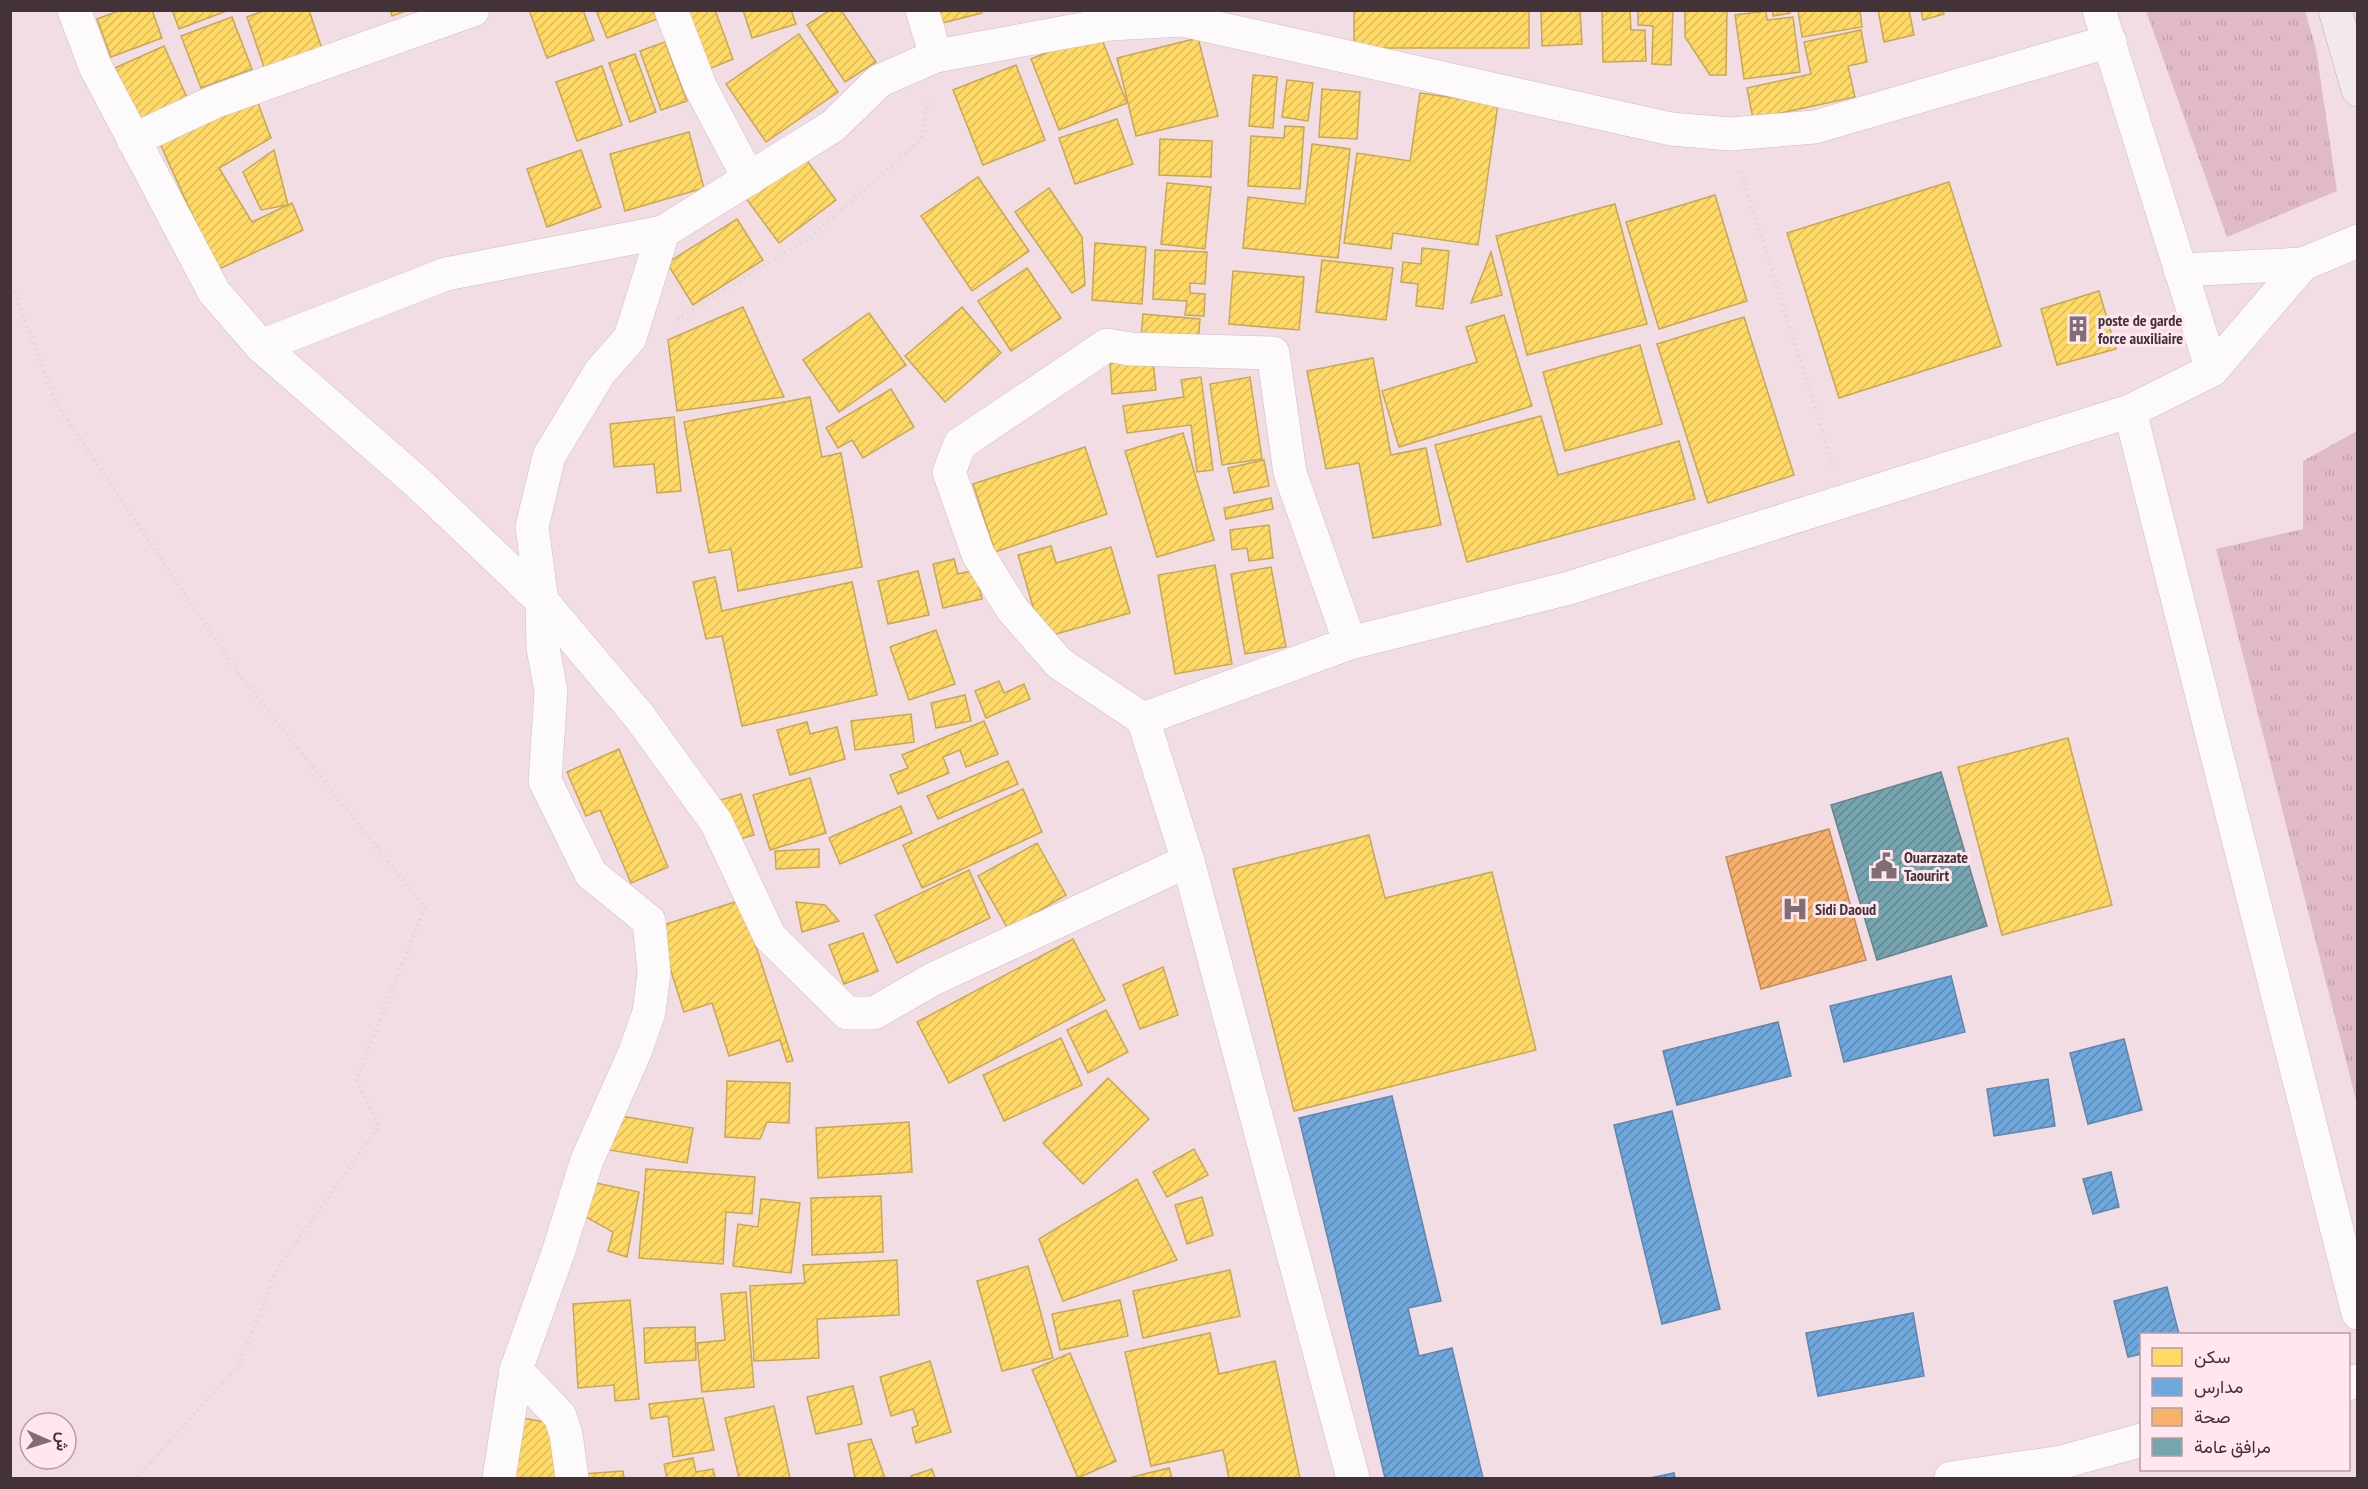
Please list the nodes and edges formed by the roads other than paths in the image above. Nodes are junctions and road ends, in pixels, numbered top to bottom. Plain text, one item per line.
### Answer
1 (74, 10) edge
2 (672, 10) edge
3 (922, 10) edge
4 (2099, 10) edge
5 (2335, 10) edge
6 (466, 12) edge
7 (2110, 41) junction
8 (936, 56) junction
9 (2358, 90) edge
10 (133, 140) junction
11 (749, 179) junction
12 (663, 232) junction
13 (2358, 241) edge
14 (2303, 264) junction
15 (2180, 270) junction
16 (261, 346) junction
17 (2212, 370) junction
18 (2130, 411) junction
19 (542, 601) junction
20 (1350, 643) junction
21 (1143, 718) junction
22 (1188, 861) junction
23 (2358, 1313) edge
24 (516, 1370) junction
25 (2140, 1441) edge
26 (2056, 1470) edge
27 (499, 1479) edge
28 (572, 1479) edge
29 (1353, 1479) edge
30 (1951, 1479) edge

1 - 10 street
2 - 11 street
3 - 8 street
4 - 7 street
5 - 9 main road
6 - 10 street
7 - 8 street
7 - 15 street
8 - 11 street
10 - 16 street
11 - 12 street
12 - 16 street
12 - 19 street
13 - 14 street
14 - 15 street
14 - 17 street
15 - 17 street
16 - 19 street
17 - 18 street
18 - 20 street
18 - 23 street
19 - 22 street
19 - 24 street
20 - 21 street
20 - 21 street
21 - 22 street
22 - 29 street
24 - 27 street
24 - 28 street
25 - 26 street
26 - 30 street

